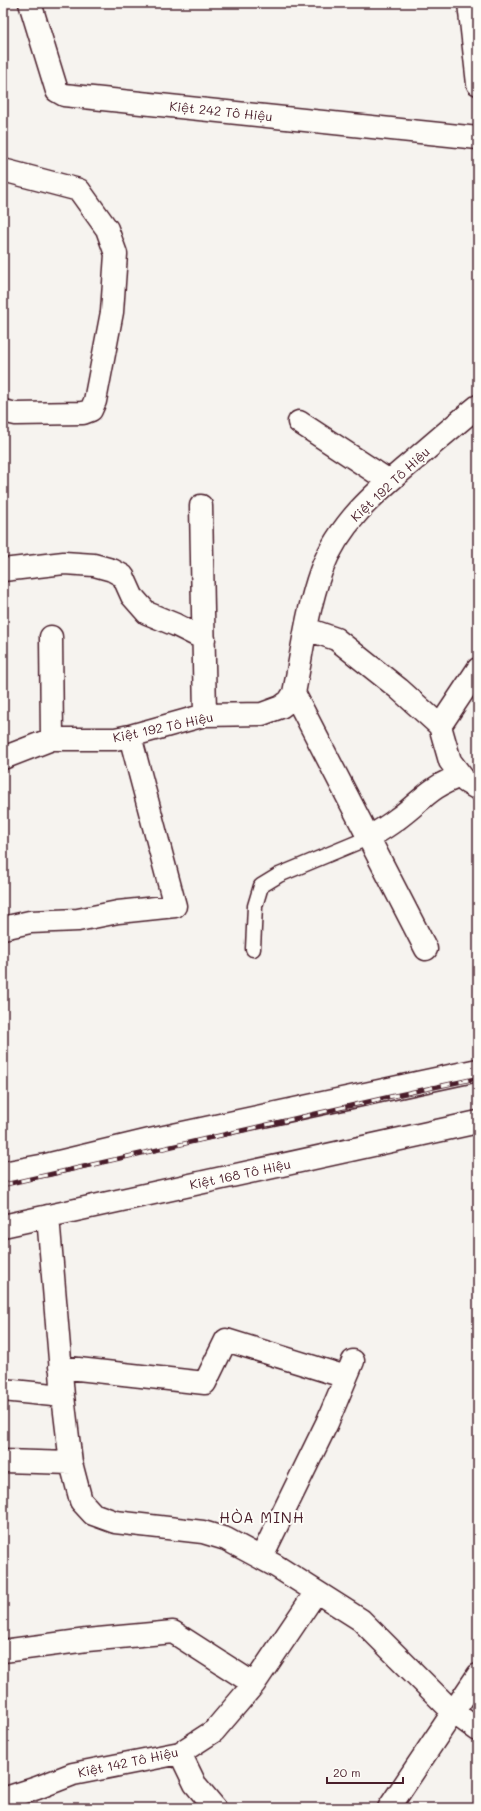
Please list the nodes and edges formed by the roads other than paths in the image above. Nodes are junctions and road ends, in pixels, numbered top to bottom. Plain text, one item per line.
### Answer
1 (30, 3) edge
2 (469, 3) edge
3 (478, 84) edge
4 (478, 138) edge
5 (3, 170) edge
6 (478, 406) edge
7 (3, 411) edge
8 (299, 422) dead end
9 (389, 481) junction
10 (201, 506) dead end
11 (3, 570) edge
12 (307, 629) junction
13 (50, 637) dead end
14 (204, 639) junction
15 (478, 669) edge
16 (294, 693) junction
17 (205, 715) junction
18 (440, 726) junction
19 (130, 736) junction
20 (52, 739) junction
21 (3, 758) edge
22 (461, 776) junction
23 (478, 789) edge
24 (368, 838) junction
25 (3, 928) edge
26 (253, 949) dead end
27 (426, 949) dead end
28 (478, 1070) edge
29 (478, 1122) edge
30 (3, 1173) edge
31 (48, 1216) junction
32 (3, 1226) edge
33 (60, 1367) junction
34 (3, 1390) edge
35 (63, 1396) junction
36 (3, 1461) edge
37 (71, 1463) junction
38 (261, 1558) junction
39 (316, 1592) junction
40 (3, 1651) edge
41 (478, 1675) edge
42 (254, 1684) junction
43 (453, 1712) junction
44 (478, 1730) edge
45 (180, 1753) junction
46 (3, 1799) edge
47 (215, 1808) edge
48 (389, 1808) edge

1 - 4 street, Kiệt 242 Tô Hiệu
2 - 3 street
5 - 7 street
6 - 9 street, Kiệt 192 Tô Hiệu
8 - 9 street
9 - 12 street, Kiệt 192 Tô Hiệu
10 - 14 street
11 - 14 street
12 - 16 street, Kiệt 192 Tô Hiệu
12 - 18 street
13 - 20 street
14 - 17 street
15 - 18 street
16 - 17 street, Kiệt 192 Tô Hiệu
16 - 24 street
17 - 19 street, Kiệt 192 Tô Hiệu
18 - 22 street
19 - 20 street, Kiệt 192 Tô Hiệu
19 - 25 street
20 - 21 street, Kiệt 192 Tô Hiệu
22 - 23 street
22 - 24 street
24 - 26 lane
24 - 27 street
28 - 30 street
29 - 31 street, Kiệt 168 Tô Hiệu
31 - 32 street, Kiệt 168 Tô Hiệu
31 - 33 street
33 - 35 street
33 - 38 street
34 - 35 street
35 - 37 street
36 - 37 street
37 - 38 street
38 - 39 street
39 - 42 street, Kiệt 142 Tô Hiệu
39 - 43 street
40 - 42 street
41 - 43 street
42 - 45 street, Kiệt 142 Tô Hiệu
43 - 44 street
43 - 48 street
45 - 46 street, Kiệt 142 Tô Hiệu
45 - 47 street

